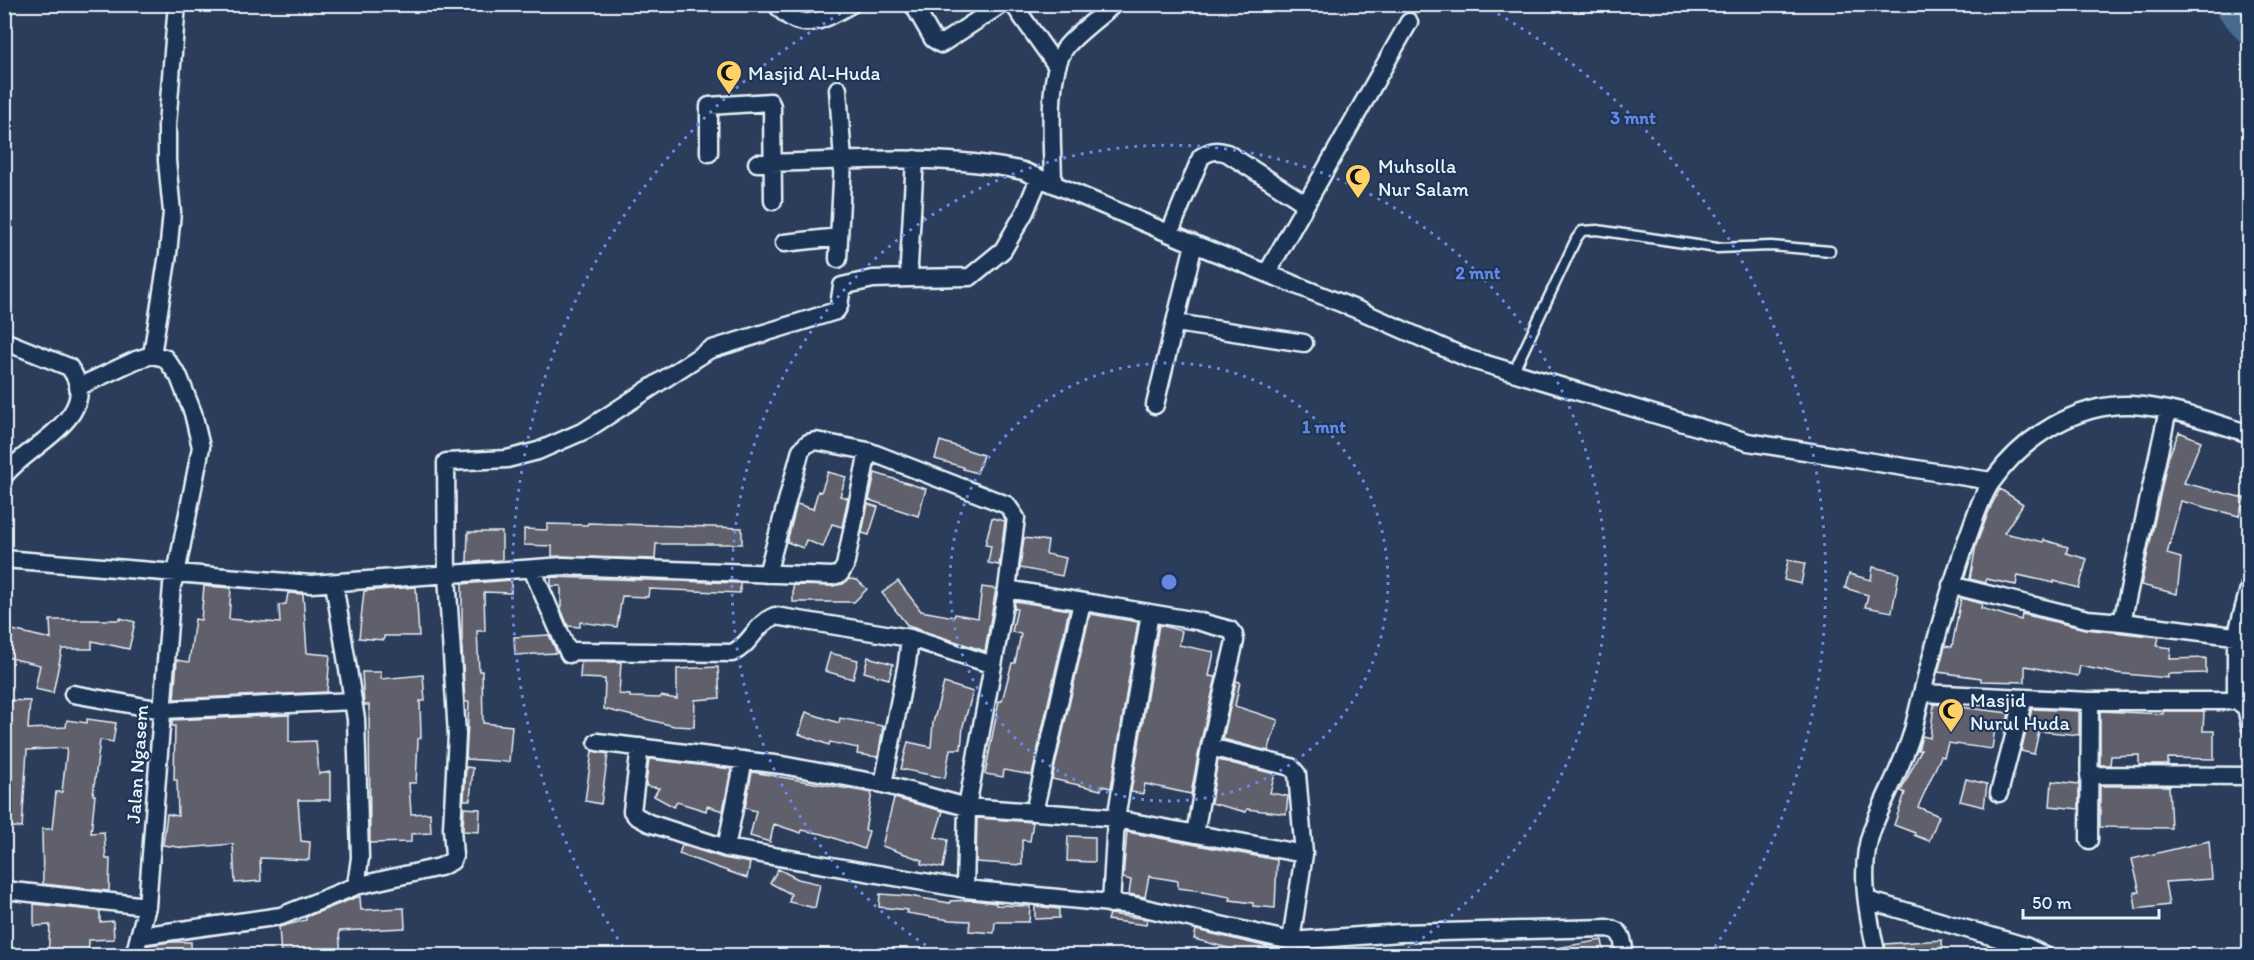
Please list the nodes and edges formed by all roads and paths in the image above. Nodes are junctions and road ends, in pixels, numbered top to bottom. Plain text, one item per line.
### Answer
1 (177, 4) edge
2 (776, 4) edge
3 (852, 4) edge
4 (913, 4) edge
5 (1002, 4) edge
6 (1013, 4) edge
7 (1110, 6) edge
8 (1409, 22) dead end
9 (1056, 65) junction
10 (838, 88) dead end
11 (709, 153) dead end
12 (915, 159) junction
13 (843, 161) junction
14 (765, 163) junction
15 (1046, 181) junction
16 (773, 201) dead end
17 (1306, 204) junction
18 (1170, 232) junction
19 (839, 237) junction
20 (784, 243) dead end
21 (1194, 244) junction
22 (1830, 251) dead end
23 (838, 259) dead end
24 (1267, 273) junction
25 (910, 278) junction
26 (1176, 323) junction
27 (4, 341) edge
28 (1304, 342) dead end
29 (152, 355) junction
30 (1513, 373) junction
31 (78, 387) junction
32 (1155, 405) dead end
33 (2168, 410) junction
34 (2250, 434) edge
35 (867, 451) junction
36 (4, 476) edge
37 (1991, 481) junction
38 (4, 560) edge
39 (532, 568) junction
40 (767, 573) junction
41 (176, 574) junction
42 (447, 574) junction
43 (334, 583) junction
44 (1952, 585) junction
45 (2250, 585) edge
46 (1007, 589) junction
47 (1082, 602) junction
48 (1150, 614) junction
49 (2122, 622) junction
50 (2243, 637) edge
51 (910, 638) junction
52 (993, 664) junction
53 (1922, 693) junction
54 (73, 694) dead end
55 (2024, 698) junction
56 (353, 701) junction
57 (2090, 701) junction
58 (2236, 701) junction
59 (162, 710) junction
60 (2250, 726) edge
61 (597, 742) dead end
62 (640, 747) junction
63 (1210, 747) junction
64 (744, 760) junction
65 (2089, 776) junction
66 (2250, 776) edge
67 (883, 784) junction
68 (1999, 793) dead end
69 (967, 807) junction
70 (1034, 812) junction
71 (1116, 819) junction
72 (1195, 834) junction
73 (2089, 840) dead end
74 (726, 848) junction
75 (1304, 854) junction
76 (356, 886) junction
77 (965, 889) junction
78 (4, 890) edge
79 (1867, 900) junction
80 (1111, 904) junction
81 (147, 906) junction
82 (139, 936) junction
83 (1996, 938) junction
84 (1291, 941) junction
85 (134, 956) edge
86 (1625, 956) edge
87 (1877, 956) edge
88 (2001, 956) edge
89 (2046, 956) edge

1 - 29 street
2 - 3 street
4 - 5 street
6 - 9 street
7 - 9 street
8 - 17 street
9 - 15 street
10 - 13 street
11 - 14 street
12 - 13 street
12 - 15 street
12 - 25 street
13 - 14 street
13 - 19 street
14 - 16 street
15 - 18 street
15 - 25 street
17 - 18 street
17 - 24 street
18 - 21 street
19 - 20 street
19 - 23 street
21 - 24 street
21 - 26 street
22 - 30 lane
24 - 30 street
25 - 42 street
26 - 28 street
26 - 32 street
27 - 31 street
29 - 31 street
29 - 41 street, Jalan Ngasem
30 - 37 street
31 - 36 street
33 - 34 street
33 - 37 street
33 - 49 street
35 - 40 street
35 - 40 street
35 - 46 street
37 - 44 street
38 - 41 street
39 - 40 street
39 - 42 street
39 - 51 street
41 - 43 street
41 - 59 street, Jalan Ngasem
42 - 43 street
42 - 76 street
43 - 56 street
44 - 49 street
44 - 53 street
45 - 50 street
46 - 47 street
46 - 52 street
47 - 48 street
47 - 70 street
48 - 63 street
48 - 71 street
49 - 50 street
50 - 58 street
51 - 52 street
51 - 67 street
52 - 69 street
53 - 55 street
53 - 79 street
54 - 59 street
55 - 57 street
55 - 68 street
56 - 59 street
56 - 76 street
57 - 58 street
57 - 65 street
58 - 60 street
59 - 81 street, Jalan Ngasem
61 - 62 street
62 - 64 street
62 - 74 street
63 - 72 street
63 - 75 street
64 - 67 street
64 - 74 street
65 - 66 street
65 - 73 street
67 - 69 street
69 - 70 street
69 - 77 street
70 - 71 street
71 - 72 street
71 - 80 street
72 - 75 street
74 - 77 street
75 - 84 street
76 - 82 street
77 - 80 street
78 - 81 street
79 - 83 street
79 - 87 street
80 - 84 street
81 - 82 street, Jalan Ngasem
82 - 85 street, Jalan Ngasem
83 - 88 street
83 - 89 street
84 - 86 street

